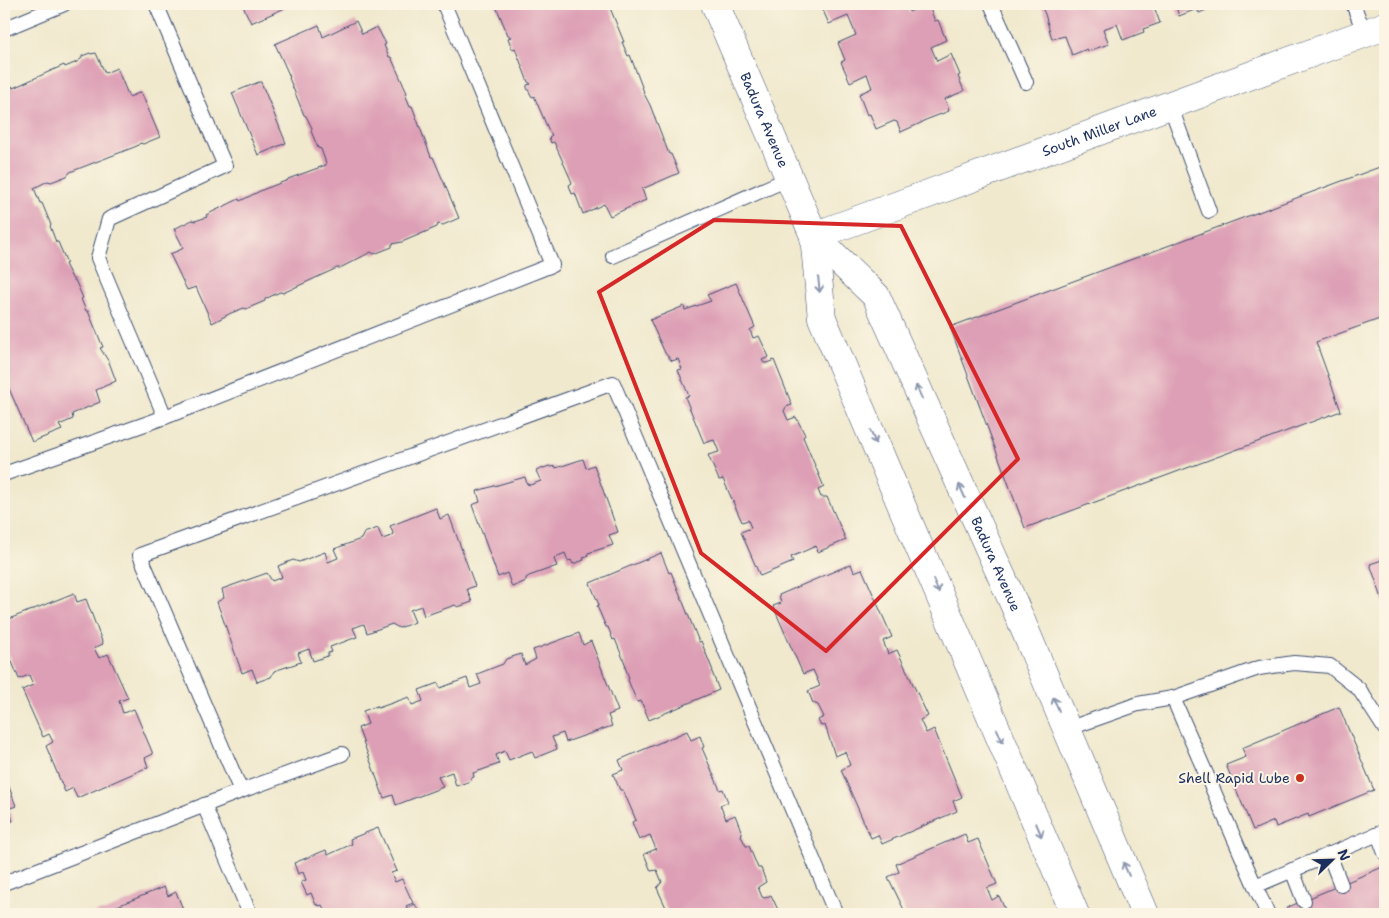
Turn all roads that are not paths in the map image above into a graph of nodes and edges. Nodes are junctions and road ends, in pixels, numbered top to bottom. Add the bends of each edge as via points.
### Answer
1 (64, 4) edge
2 (156, 4) edge
3 (444, 4) edge
4 (715, 4) edge
5 (991, 4) edge
6 (1353, 4) edge
7 (4, 29) edge
8 (1375, 30) edge
9 (1026, 82) dead end
10 (1170, 105) junction
11 (790, 178) junction
12 (1209, 211) dead end
13 (814, 236) junction
14 (613, 256) dead end
15 (165, 417) junction
16 (4, 474) edge
17 (1173, 698) junction
18 (1067, 729) junction
19 (1385, 729) edge
20 (342, 754) dead end
21 (241, 791) junction
22 (204, 805) junction
23 (1382, 832) edge
24 (1385, 853) edge
25 (1328, 854) junction
26 (1292, 870) junction
27 (4, 883) edge
28 (1341, 885) dead end
29 (1256, 886) junction
30 (1304, 901) dead end
31 (250, 914) edge
32 (836, 914) edge
33 (1075, 914) edge
34 (1145, 914) edge
35 (1268, 914) edge

1 - 7 lane
2 - 15 lane via 225,166 109,219 98,258
3 - 15 lane via 552,265
4 - 11 main road, Badura Avenue
5 - 9 lane
6 - 8 lane
8 - 10 main road, South Miller Lane
10 - 12 lane
10 - 13 main road, South Miller Lane
11 - 13 main road, Badura Avenue
11 - 14 lane
18 -> 13 main road, Badura Avenue via 876,296
13 -> 33 main road, Badura Avenue via 822,318
15 - 16 lane
17 - 18 lane via 1138,704
17 - 19 lane via 1258,668 1294,663 1330,666 1359,689
17 - 29 lane
34 -> 18 main road, Badura Avenue
20 - 21 lane
21 - 22 lane
21 - 32 lane via 140,555 612,383
22 - 27 lane
22 - 31 lane
23 - 24 lane
23 - 25 lane
25 - 26 lane
25 - 28 lane
26 - 29 lane
26 - 30 lane
29 - 35 lane

